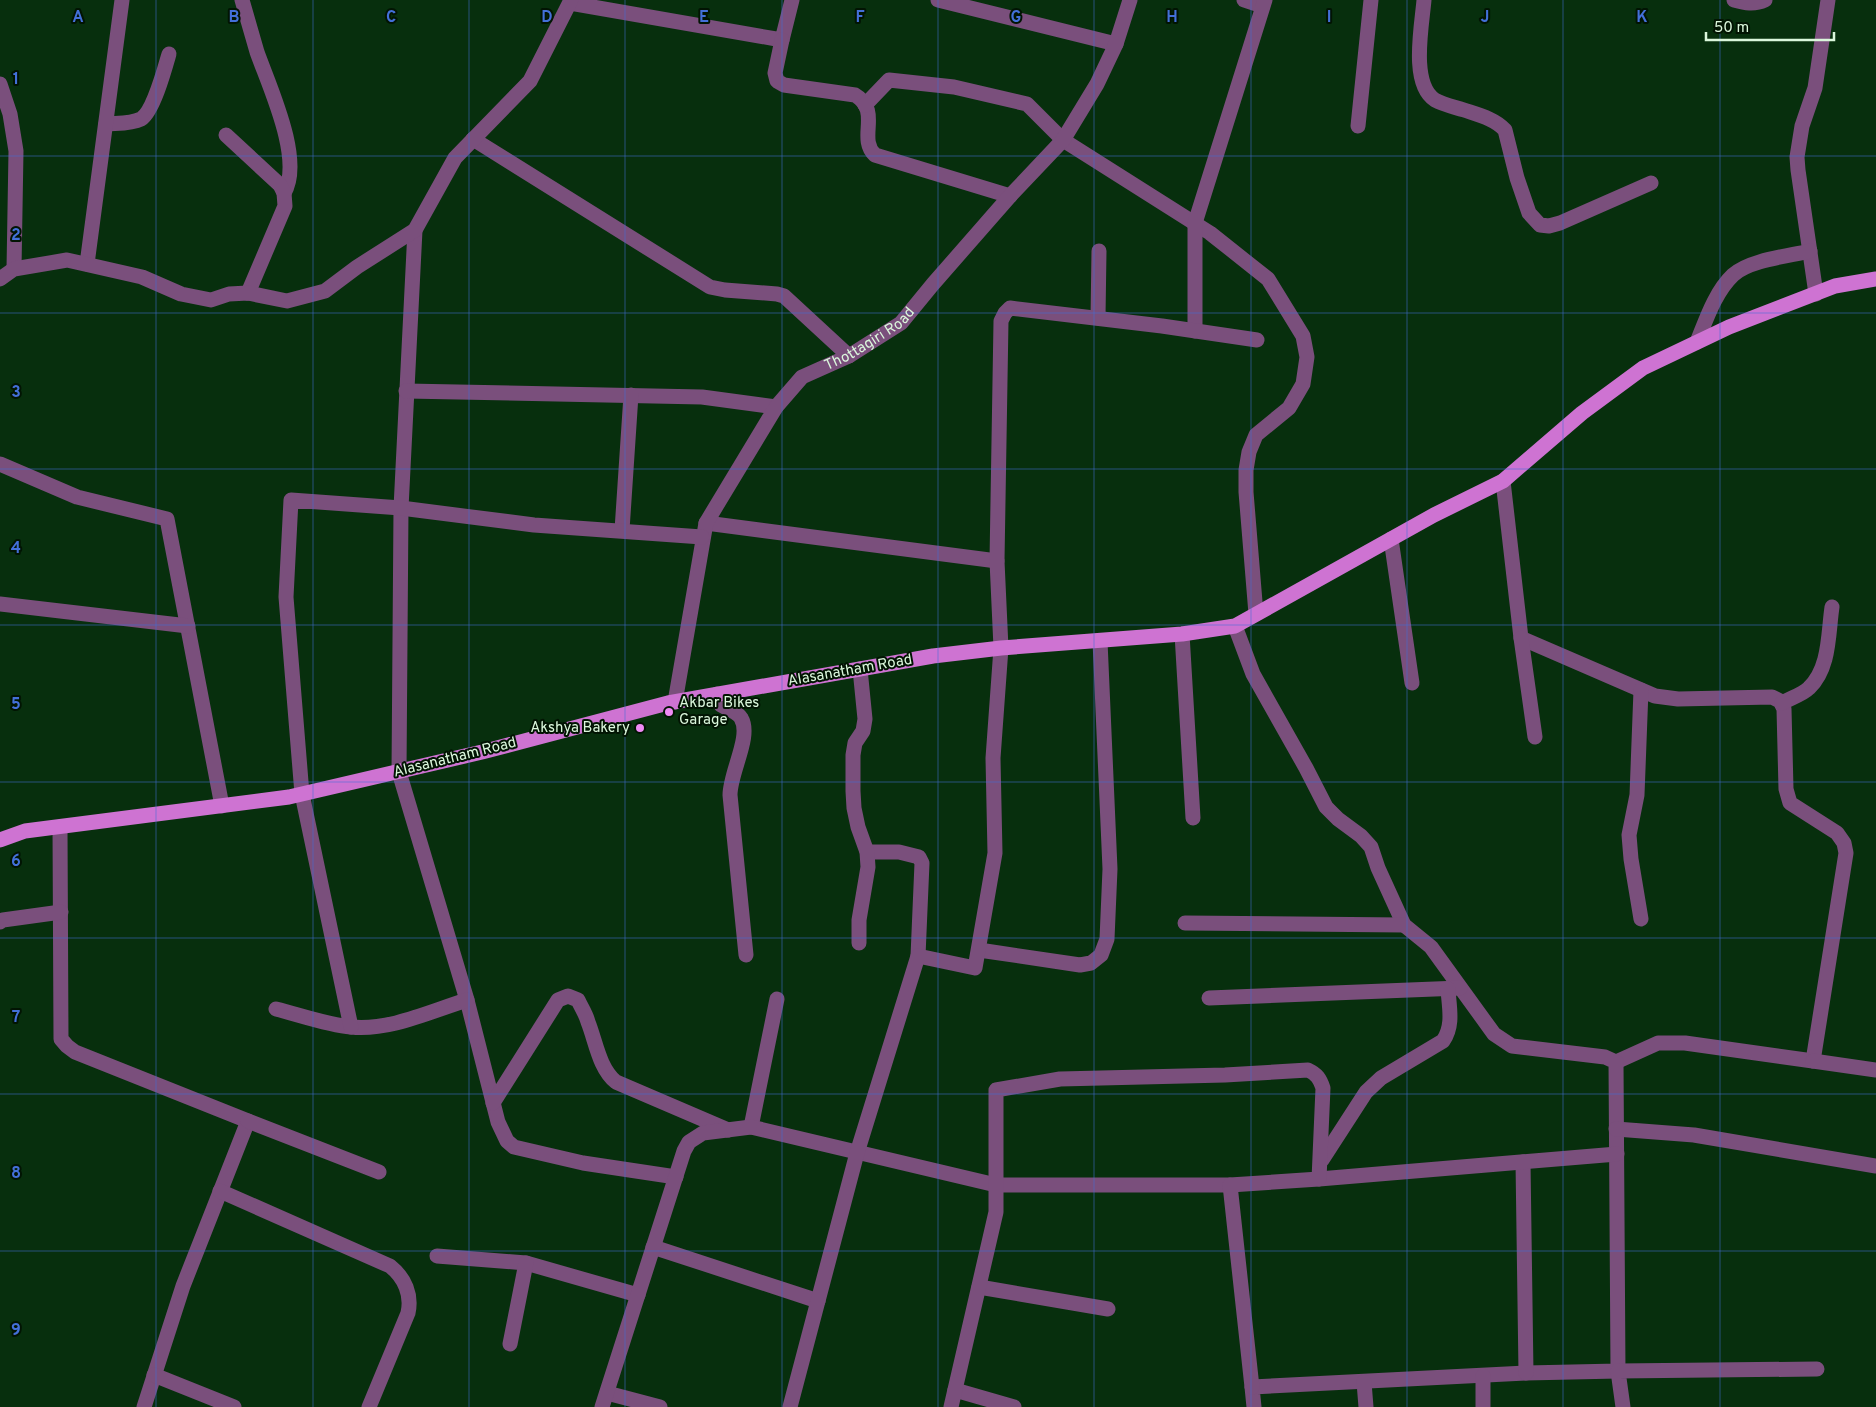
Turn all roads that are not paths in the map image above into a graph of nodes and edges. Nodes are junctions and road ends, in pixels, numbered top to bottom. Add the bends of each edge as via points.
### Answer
1 (122, 0) edge
2 (242, 0) edge
3 (792, 0) edge
4 (938, 0) edge
5 (1130, 0) edge
6 (1244, 0) edge
7 (1371, 0) edge
8 (1424, 0) edge
9 (1734, 0) edge
10 (1765, 0) edge
11 (1828, 0) edge
12 (570, 2) edge
13 (1264, 3) edge
14 (782, 40) junction
15 (1116, 44) junction
16 (169, 54) dead end
17 (0, 84) edge
18 (865, 105) junction
19 (106, 124) junction
20 (1358, 126) dead end
21 (226, 135) dead end
22 (474, 139) junction
23 (1063, 140) junction
24 (1652, 183) dead end
25 (284, 193) junction
26 (1010, 196) junction
27 (1195, 223) junction
28 (415, 230) junction
29 (1099, 251) dead end
30 (1810, 251) junction
31 (87, 264) junction
32 (14, 270) junction
33 (0, 279) edge
34 (1876, 279) edge
35 (248, 293) junction
36 (1816, 294) junction
37 (1098, 318) junction
38 (1195, 331) junction
39 (1257, 340) dead end
40 (1697, 342) junction
41 (849, 356) junction
42 (406, 391) junction
43 (631, 395) junction
44 (776, 407) junction
45 (0, 464) edge
46 (1503, 481) junction
47 (401, 508) junction
48 (622, 530) junction
49 (704, 530) junction
50 (1391, 539) junction
51 (997, 561) junction
52 (0, 604) edge
53 (1832, 607) dead end
54 (1256, 614) junction
55 (188, 626) junction
56 (1235, 626) junction
57 (1182, 634) junction
58 (1521, 638) junction
59 (1100, 641) junction
60 (1001, 648) junction
61 (860, 669) junction
62 (1412, 683) dead end
63 (1641, 690) junction
64 (717, 694) junction
65 (675, 702) junction
66 (1782, 703) junction
67 (1535, 737) dead end
68 (399, 772) junction
69 (302, 794) junction
70 (222, 806) junction
71 (1193, 818) dead end
72 (60, 826) junction
73 (0, 840) edge
74 (867, 852) junction
75 (61, 912) junction
76 (1641, 919) dead end
77 (0, 922) edge
78 (1185, 924) dead end
79 (1404, 925) junction
80 (859, 943) dead end
81 (979, 950) junction
82 (746, 955) dead end
83 (918, 956) junction
84 (1454, 988) junction
85 (1209, 998) dead end
86 (777, 999) dead end
87 (467, 1000) junction
88 (276, 1009) dead end
89 (350, 1027) junction
90 (1813, 1061) junction
91 (1616, 1062) junction
92 (1876, 1070) edge
93 (493, 1103) junction
94 (248, 1121) junction
95 (750, 1127) junction
96 (1616, 1129) junction
97 (728, 1130) junction
98 (857, 1153) junction
99 (1616, 1154) junction
100 (1523, 1162) junction
101 (1320, 1163) junction
102 (1876, 1166) edge
103 (379, 1172) dead end
104 (676, 1176) junction
105 (1319, 1179) junction
106 (996, 1185) junction
107 (1230, 1185) junction
108 (220, 1191) junction
109 (653, 1247) junction
110 (437, 1256) dead end
111 (526, 1263) junction
112 (979, 1287) junction
113 (638, 1295) junction
114 (818, 1301) junction
115 (1108, 1309) dead end
116 (510, 1344) dead end
117 (1817, 1369) dead end
118 (1618, 1370) junction
119 (1526, 1373) junction
120 (154, 1375) junction
121 (1483, 1376) junction
122 (1364, 1382) junction
123 (1252, 1388) junction
124 (954, 1390) junction
125 (605, 1400) edge
126 (144, 1407) edge
127 (234, 1407) edge
128 (369, 1407) edge
129 (660, 1407) edge
130 (790, 1407) edge
131 (951, 1407) edge
132 (1014, 1407) edge
133 (1254, 1407) edge
134 (1366, 1407) edge
135 (1483, 1407) edge
136 (1623, 1407) edge

1 - 19 street
2 - 25 street via 285,131 290,170 289,185
3 - 14 street
4 - 15 street
5 - 15 street, Thottagiri Road
6 - 13 street
7 - 20 street
8 - 24 street via 1420,70 1426,91 1435,99 1487,117 1506,130 1529,213 1540,225 1560,223
9 - 10 street via 1759,3
11 - 30 street via 1815,88 1802,126 1798,157
12 - 14 street
12 - 22 street via 530,82
13 - 27 street
14 - 18 street via 776,73 780,84 855,95
15 - 23 street, Thottagiri Road via 1098,84
16 - 19 street via 147,114 141,119
17 - 32 street via 10,114 16,151
18 - 23 street via 889,80 954,87 1027,104
18 - 26 street via 869,114 868,145 875,155
19 - 31 street
21 - 25 street via 280,185
22 - 28 street via 456,158
22 - 41 street via 710,287 784,296
23 - 26 street, Thottagiri Road
23 - 27 street
25 - 35 street via 285,206
26 - 41 street, Thottagiri Road via 901,323
27 - 38 street
27 - 54 street via 1268,279 1303,336 1307,357 1303,384 1289,408 1256,436 1249,452 1246,492
28 - 35 street via 325,291 287,301
28 - 42 street
29 - 37 street
30 - 36 street
30 - 40 street via 1750,265 1733,274 1713,304
31 - 32 street via 67,260
31 - 35 street via 142,277 181,294 212,300 229,294
32 - 33 street
34 - 36 main road via 1835,286
36 - 40 main road
37 - 38 street
37 - 51 street via 1010,308 1001,321
38 - 39 street
40 - 46 main road via 1643,368 1582,413
41 - 44 street, Thottagiri Road via 802,377
42 - 43 street
42 - 47 street
43 - 44 street via 702,397
43 - 48 street
44 - 49 street, Thottagiri Road
45 - 55 street via 77,497 167,519
46 - 50 main road
46 - 58 street
47 - 48 street via 534,525
47 - 68 street
47 - 69 street via 291,500 286,597
48 - 49 street
49 - 51 street
49 - 65 street, Thottagiri Road
50 - 54 main road
50 - 62 street
51 - 60 street
52 - 55 street
53 - 66 street via 1824,662 1818,678 1808,690
54 - 56 main road
55 - 70 street
56 - 57 main road, Alasanatham Road
56 - 79 street via 1253,674 1326,807 1371,847
57 - 59 main road, Alasanatham Road
57 - 71 street
58 - 63 street
58 - 67 street
59 - 60 main road, Alasanatham Road
59 - 81 street via 1110,869 1107,939 1100,955 1080,965
60 - 61 main road, Alasanatham Road
60 - 81 street via 993,758 995,853
61 - 64 main road, Alasanatham Road
61 - 74 street via 865,719 853,755 853,791 858,826
63 - 66 street via 1654,696 1678,699 1772,697
63 - 76 street via 1637,794 1629,835
64 - 65 main road, Alasanatham Road
64 - 82 street via 721,705 738,714 744,727 730,794
65 - 68 main road, Alasanatham Road
66 - 90 street via 1786,789 1790,803 1838,833 1846,852
68 - 69 main road, Alasanatham Road
68 - 87 street
69 - 70 main road, Alasanatham Road
69 - 89 street
70 - 72 main road, Alasanatham Road
72 - 73 main road, Alasanatham Road via 25,831
72 - 75 street
74 - 80 street
74 - 83 street via 899,852 919,857 922,863
75 - 77 street
75 - 94 street via 61,1039 67,1046
78 - 79 street
79 - 84 street via 1431,947
81 - 83 street via 975,968
83 - 98 street
84 - 85 street
84 - 91 street via 1494,1034 1512,1046 1605,1057
84 - 101 street via 1451,1023 1443,1040 1381,1078 1366,1092
86 - 95 street
87 - 89 street via 391,1024
87 - 93 street
88 - 89 street
90 - 91 street via 1685,1043 1658,1043
90 - 92 street
91 - 96 street
93 - 97 street via 558,1000 568,996 578,1000 611,1078
93 - 104 street via 507,1141 514,1147 583,1163
94 - 103 street
94 - 108 street
95 - 97 street
95 - 98 street
96 - 99 street
96 - 102 street via 1694,1135
97 - 104 street via 703,1133 689,1142
98 - 106 street
98 - 114 street
99 - 100 street
99 - 118 street
100 - 105 street
100 - 119 street
101 - 105 street
101 - 106 street via 1323,1088 1314,1072 1308,1070 1060,1079 996,1090
104 - 109 street
105 - 107 street
106 - 107 street
106 - 112 street via 996,1212
107 - 123 street
108 - 120 street via 183,1286
108 - 128 street via 390,1266 399,1273 409,1296 408,1313
109 - 113 street
109 - 114 street
110 - 111 street
111 - 113 street
111 - 116 street
112 - 115 street
112 - 124 street
113 - 125 street
114 - 130 street
117 - 118 street
118 - 119 street
118 - 136 street
119 - 121 street
120 - 126 street
120 - 127 street
121 - 122 street
121 - 135 street
122 - 123 street
122 - 134 street
123 - 133 street
124 - 131 street
124 - 132 street
125 - 129 street

